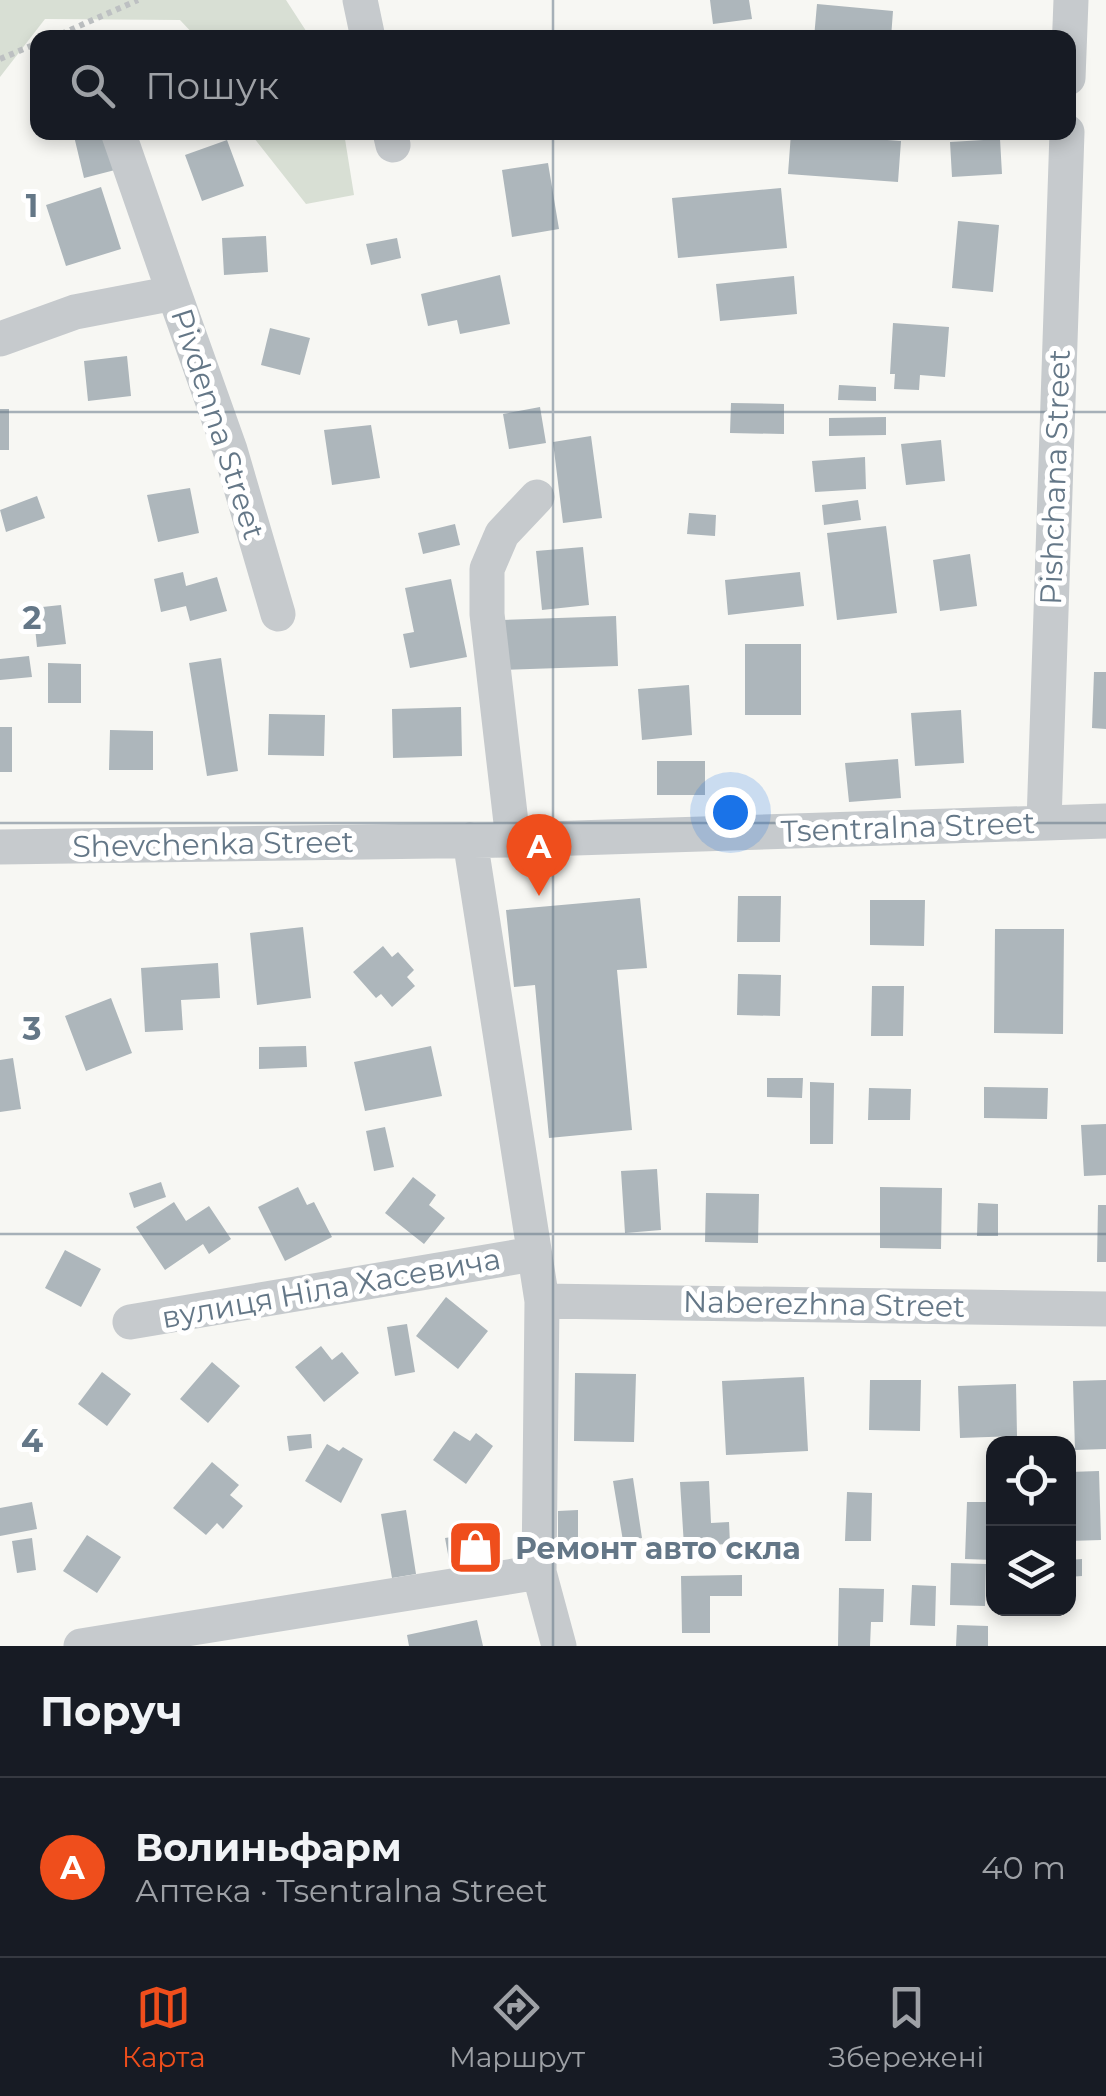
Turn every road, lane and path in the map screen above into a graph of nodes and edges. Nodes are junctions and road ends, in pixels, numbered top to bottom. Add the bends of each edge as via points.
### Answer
1 (138, 0) edge
2 (360, 0) edge
3 (1071, 0) edge
4 (70, 30) edge
5 (366, 30) edge
6 (1070, 30) edge
7 (30, 46) edge
8 (0, 58) edge
9 (121, 140) edge
10 (1067, 140) edge
11 (174, 293) junction
12 (0, 339) edge
13 (537, 497) dead end
14 (278, 614) dead end
15 (1106, 820) edge
16 (1044, 822) junction
17 (470, 840) junction
18 (513, 840) junction
19 (0, 847) edge
20 (534, 1254) junction
21 (542, 1301) junction
22 (1106, 1309) edge
23 (130, 1322) dead end
24 (539, 1572) junction
25 (232, 1633) edge
26 (81, 1646) edge
27 (559, 1646) edge

1 - 4 path
2 - 5 street
3 - 6 street
7 - 8 path
9 - 11 street
10 - 16 street, Pishchana Street
11 - 12 street, Pivdenna Street via 75,312
11 - 14 street, Pivdenna Street
13 - 18 street via 502,534 488,569 487,614
15 - 16 street, Tsentralna Street
16 - 18 street, Tsentralna Street
17 - 18 street, Tsentralna Street
17 - 19 street, Shevchenka Street
17 - 20 street
20 - 21 street
20 - 23 street, вулиця Ніла Хасевича
21 - 22 street, Naberezhna Street
21 - 24 street
24 - 25 street
24 - 27 street
25 - 26 street

